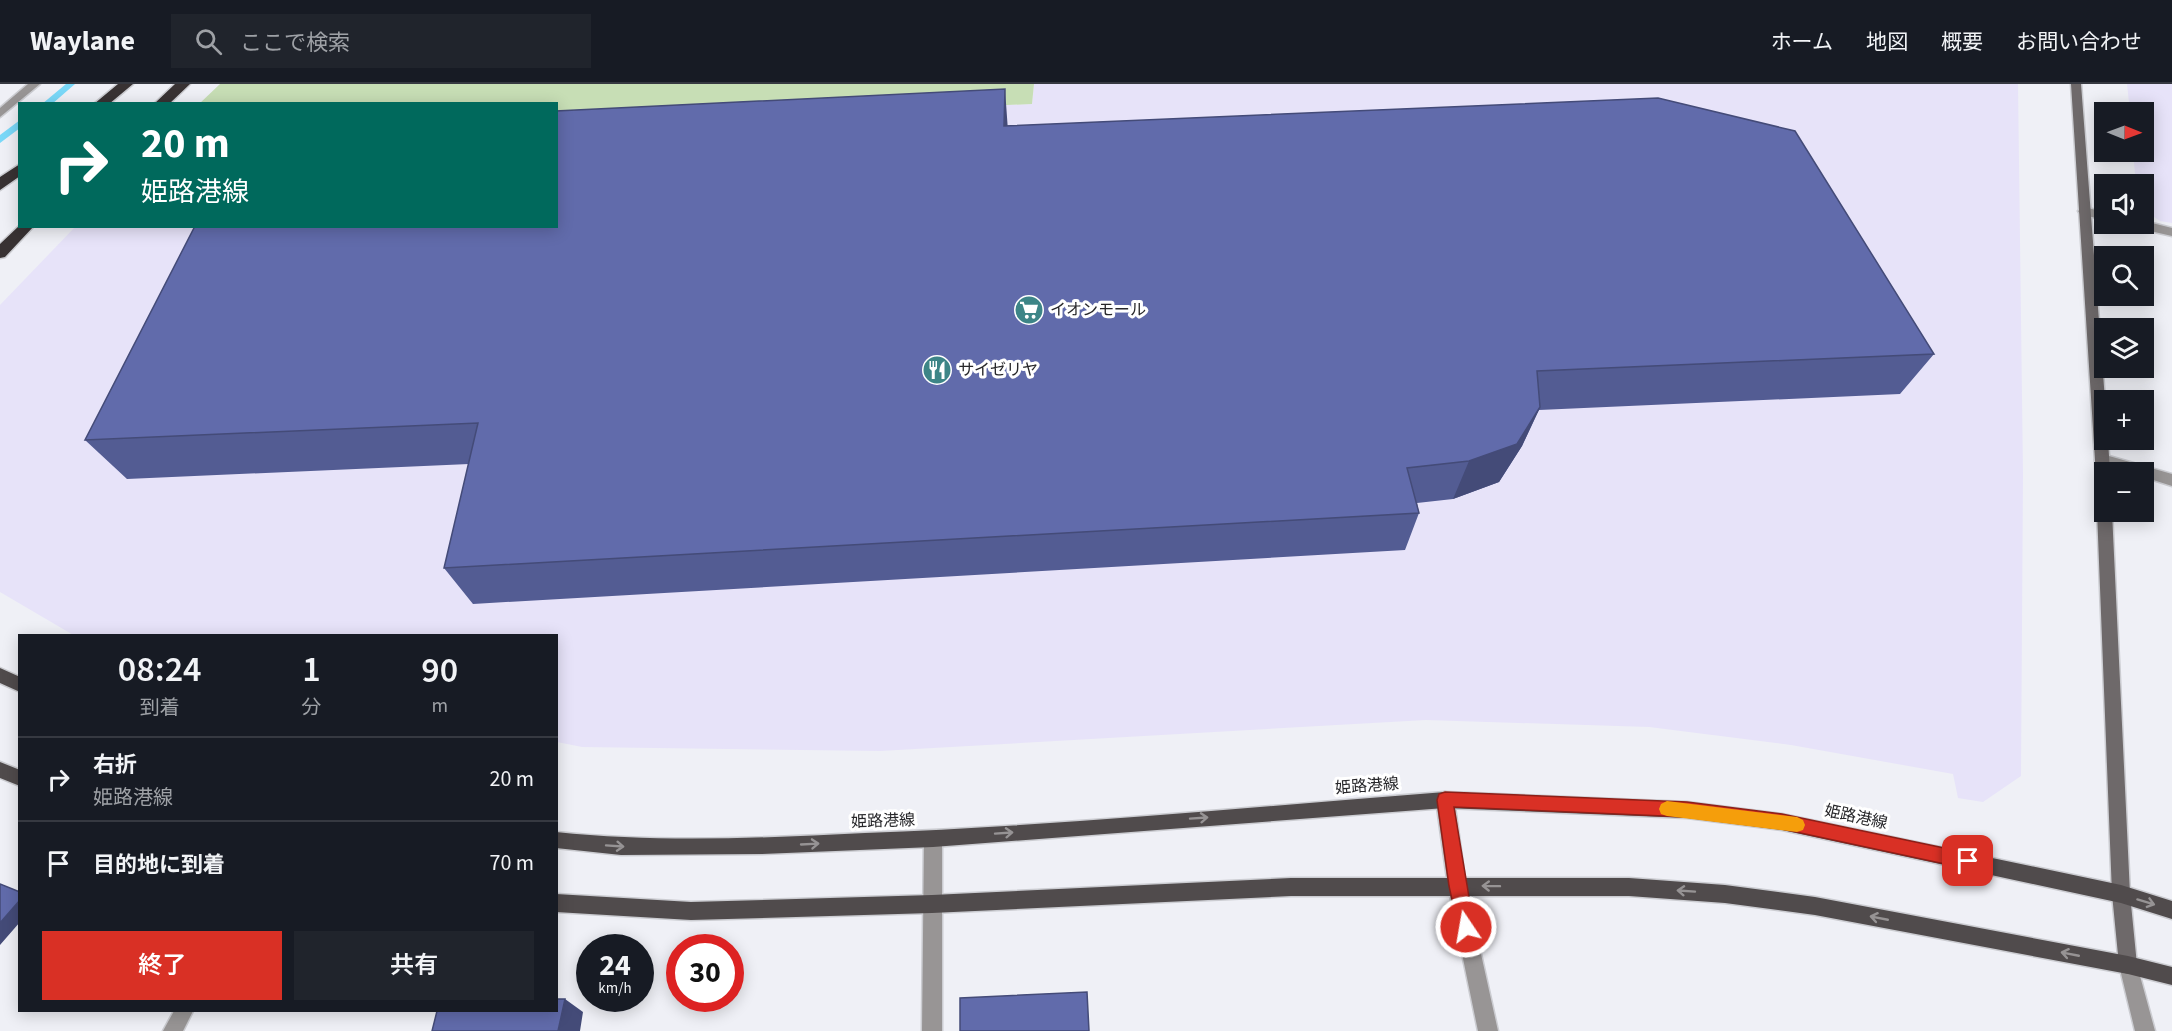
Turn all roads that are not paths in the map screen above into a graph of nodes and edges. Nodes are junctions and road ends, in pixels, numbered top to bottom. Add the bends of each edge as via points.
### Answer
1 (35, 84) edge
2 (126, 84) edge
3 (183, 84) edge
4 (2076, 84) edge
5 (103, 102) edge
6 (162, 102) edge
7 (0, 114) edge
8 (18, 170) edge
9 (0, 185) edge
10 (2084, 211) junction
11 (2094, 214) edge
12 (25, 228) edge
13 (2154, 228) edge
14 (2172, 232) edge
15 (0, 253) edge
16 (2102, 460) junction
17 (2172, 480) edge
18 (0, 675) edge
19 (18, 684) edge
20 (0, 770) edge
21 (18, 777) edge
22 (1445, 800) junction
23 (933, 839) junction
24 (558, 840) edge
25 (1457, 886) junction
26 (2121, 894) junction
27 (558, 903) edge
28 (932, 904) junction
29 (2172, 910) edge
30 (2128, 964) junction
31 (2172, 976) edge
32 (183, 1012) edge
33 (173, 1031) edge
34 (932, 1031) edge
35 (1488, 1031) edge
36 (2145, 1031) edge

1 - 7 street
2 - 5 highway
3 - 6 highway
4 - 10 street
8 - 9 highway
10 - 11 street
10 - 16 street
12 - 15 highway
13 - 14 street
16 - 17 street
16 - 26 street
18 - 19 main road
20 - 21 main road
23 -> 22 main road, 姫路港線
22 - 25 street
22 - 26 main road, 姫路港線 via 1687,810 1782,822
24 -> 23 main road, 姫路港線 via 621,847
23 - 28 street
25 - 28 main road via 1172,891
30 -> 25 main road via 1815,906 1725,894 1629,887
25 - 35 street
26 -> 29 main road, 姫路港線
26 - 30 street
27 - 28 main road via 691,911
28 - 34 street
30 - 31 main road
30 - 36 street
32 - 33 street

